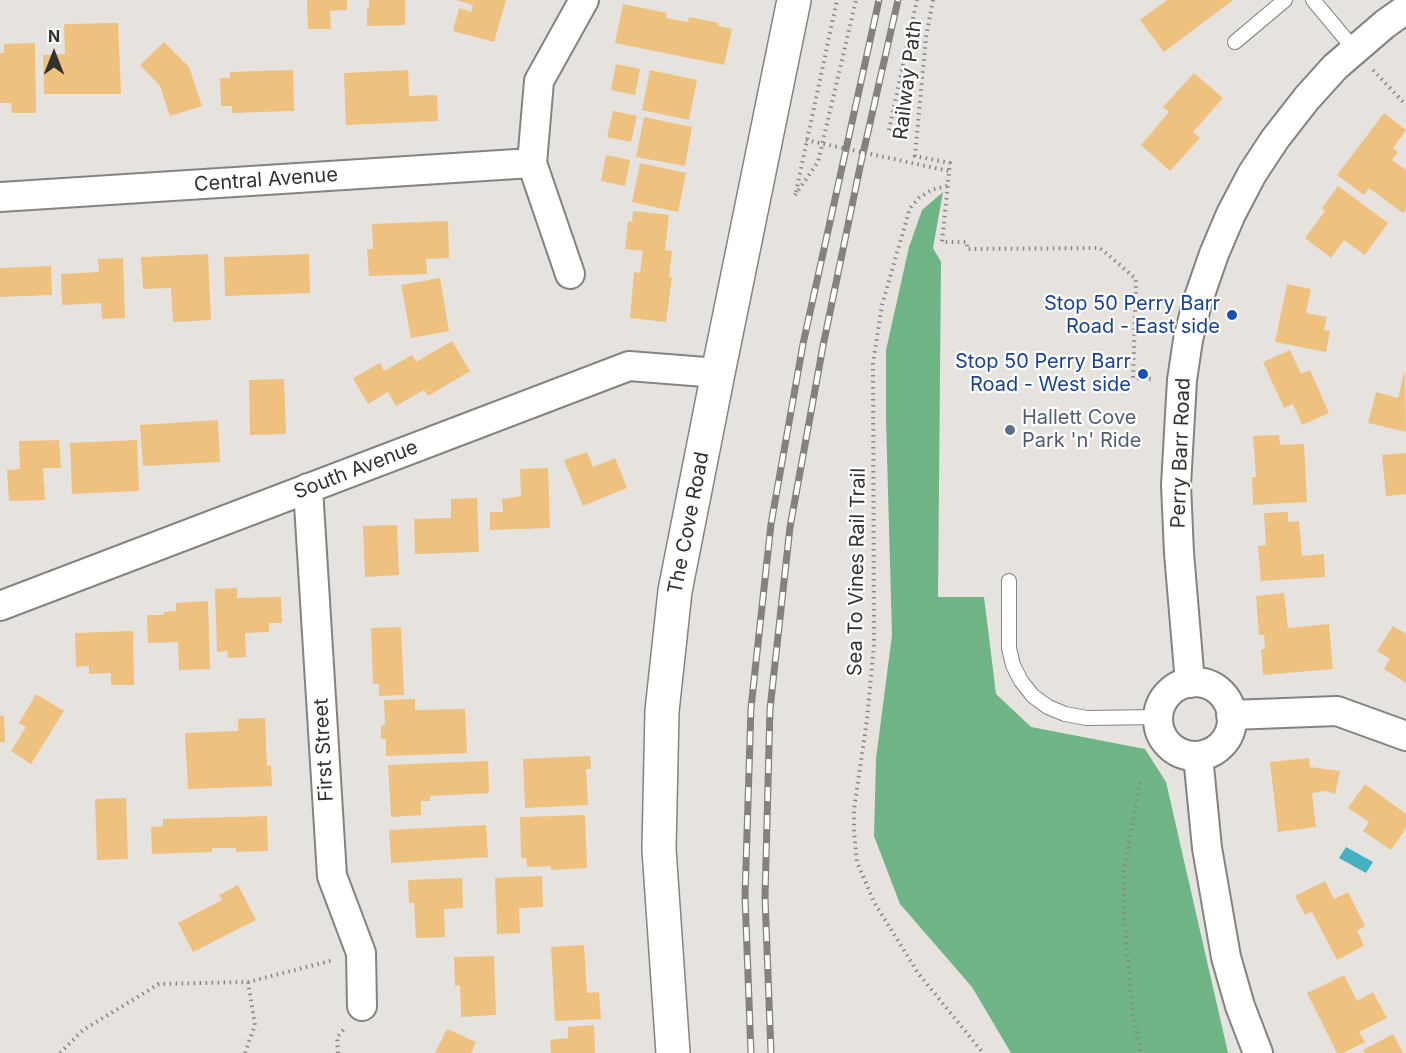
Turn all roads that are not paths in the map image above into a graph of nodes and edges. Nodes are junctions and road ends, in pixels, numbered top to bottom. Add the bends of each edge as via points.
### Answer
1 (584, 0) edge
2 (795, 0) edge
3 (1285, 0) edge
4 (1313, 0) edge
5 (1406, 9) edge
6 (1235, 42) dead end
7 (1354, 49) junction
8 (532, 163) junction
9 (0, 198) edge
10 (570, 274) dead end
11 (717, 373) junction
12 (308, 489) junction
13 (1009, 581) dead end
14 (0, 606) edge
15 (1190, 683) junction
16 (1232, 715) junction
17 (1158, 717) junction
18 (1406, 736) edge
19 (1198, 756) junction
20 (362, 1006) dead end
21 (673, 1053) edge
22 (1258, 1053) edge

1 - 8 street via 539,81
2 - 11 street, The Cove Road
3 - 6 lane
4 - 7 lane
5 - 7 street, Perry Barr Road
7 - 15 street, Perry Barr Road via 1307,98 1252,174 1214,254 1197,303 1182,380 1176,485
8 - 9 street, Central Avenue
8 - 10 street
11 - 12 street, South Avenue via 629,366
11 - 21 street, The Cove Road via 675,591 662,711 659,849
12 - 14 street, South Avenue
12 - 20 street, First Street via 332,876 360,953
13 - 17 lane via 1009,648 1021,681 1033,696 1057,711 1087,718
15 - 16 street via 1213,687 1222,694
15 - 17 street via 1172,690
16 - 18 street via 1337,711
16 - 19 street via 1227,738 1219,747
17 - 19 street via 1162,737 1169,746 1177,752
19 - 22 street via 1207,848 1226,957

